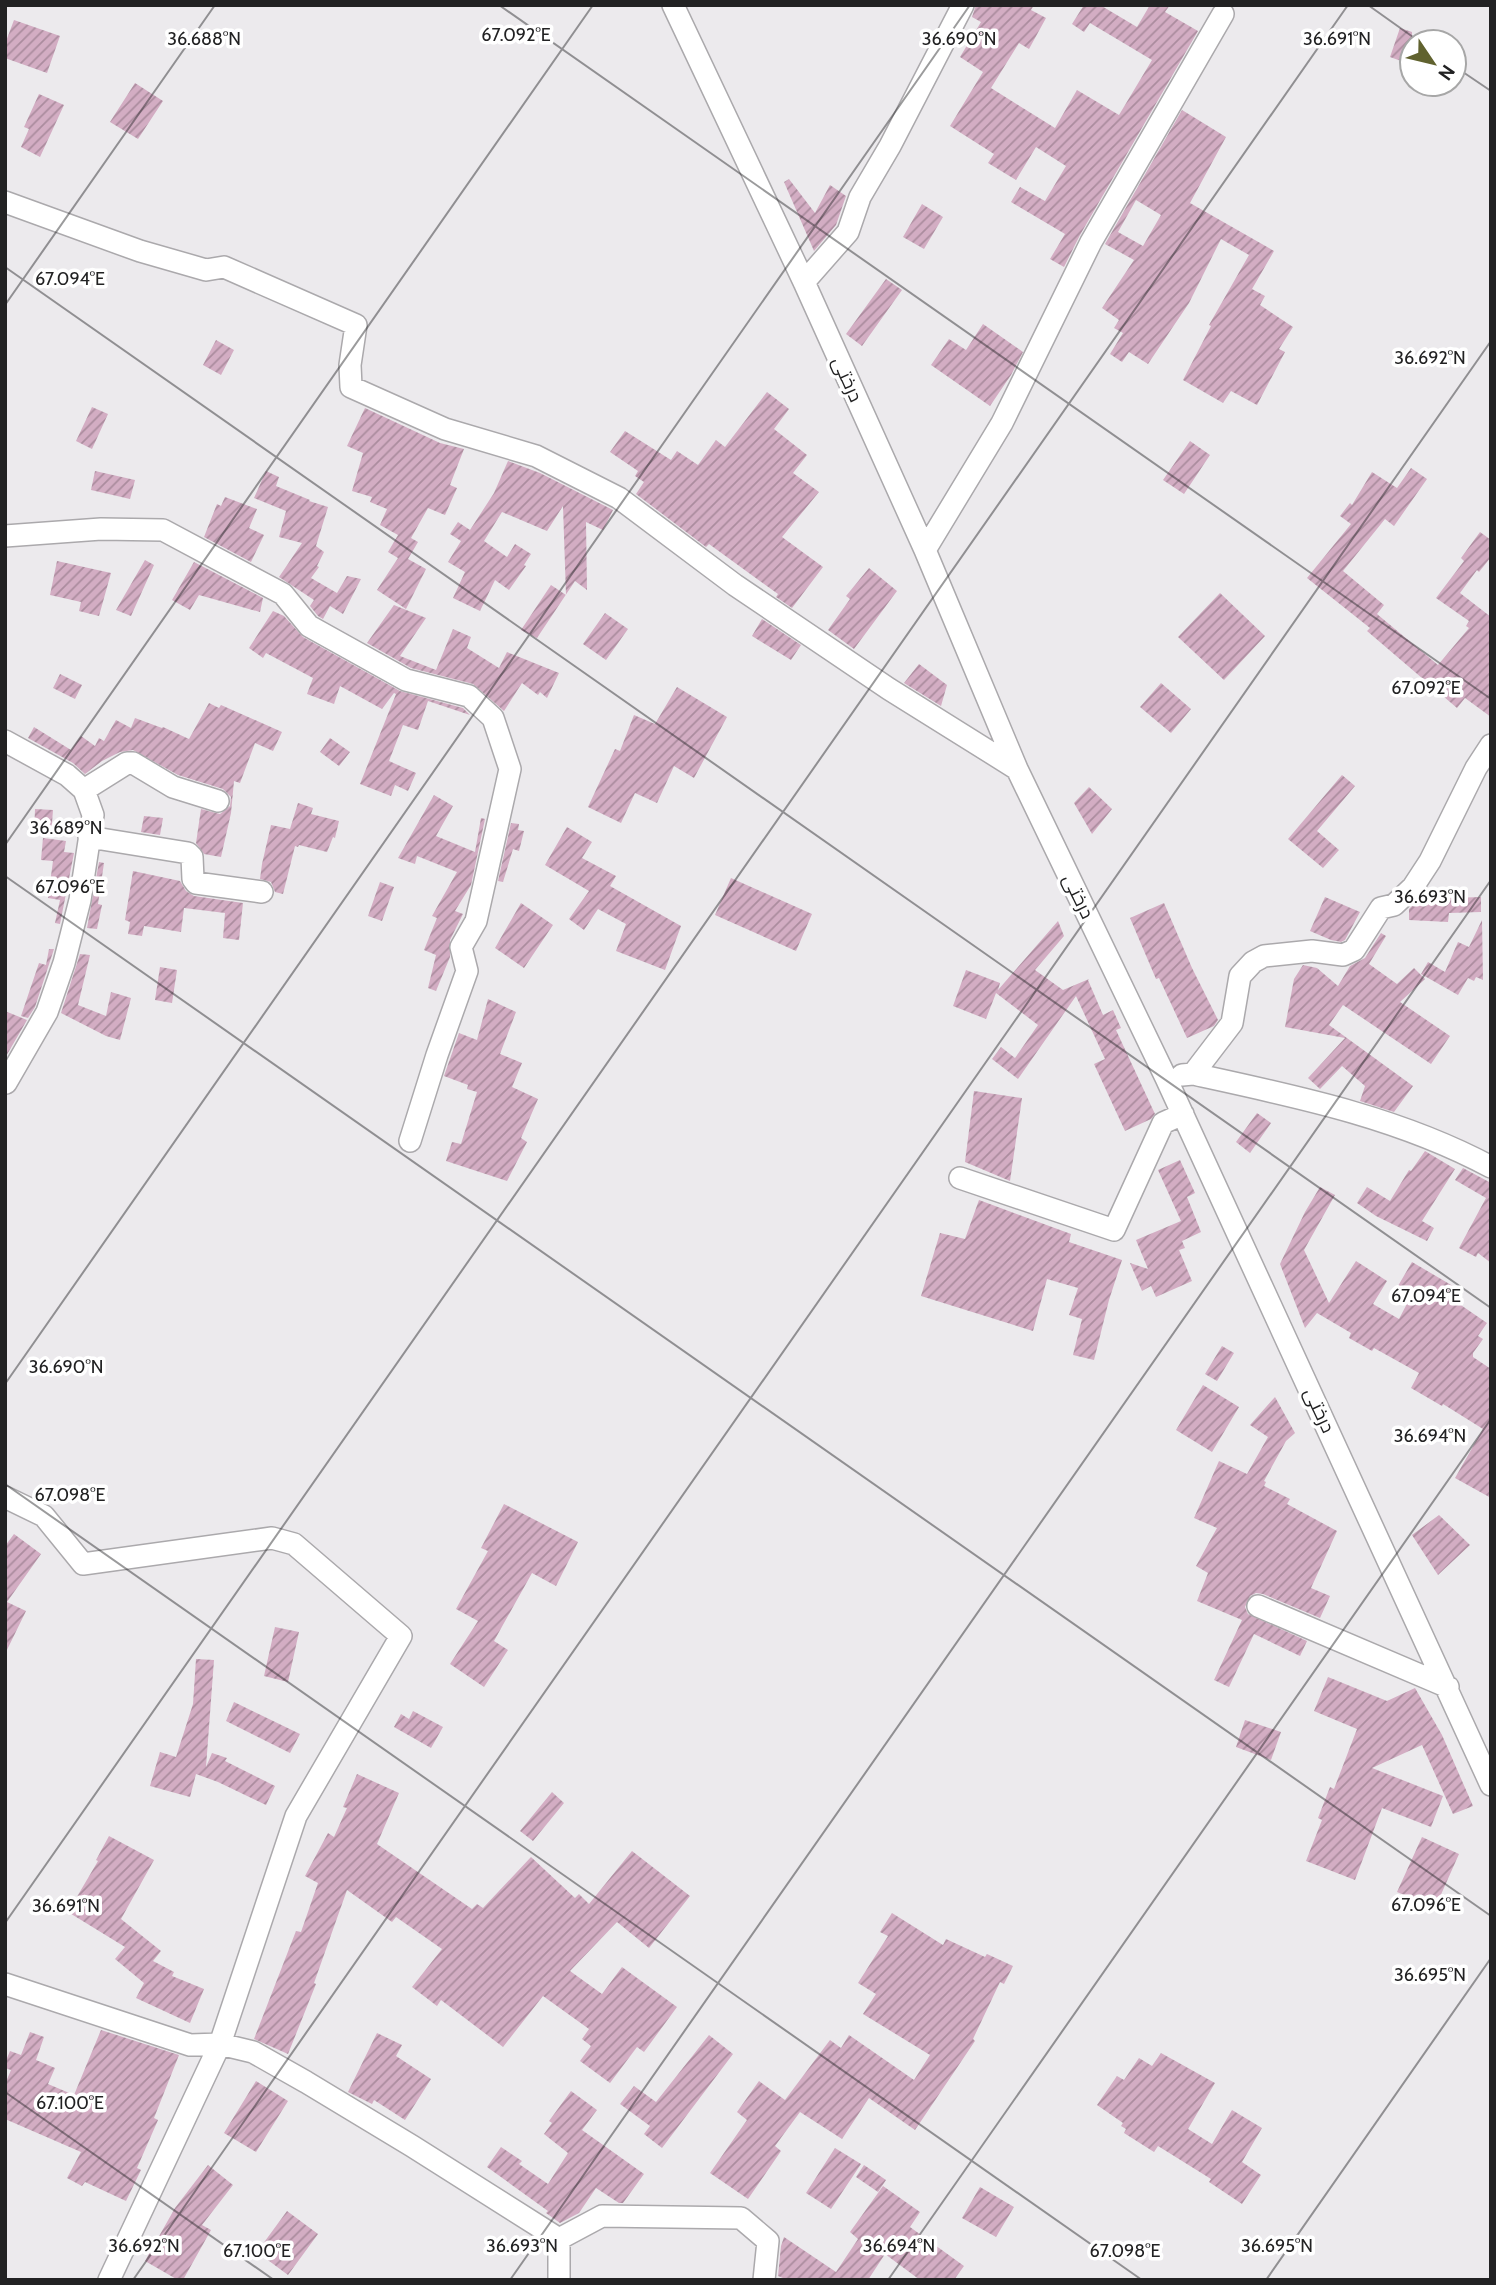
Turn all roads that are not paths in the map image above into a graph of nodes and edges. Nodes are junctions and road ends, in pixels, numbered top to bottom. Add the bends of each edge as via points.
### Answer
1 (673, 5) edge
2 (963, 5) edge
3 (1223, 14) dead end
4 (5, 202) edge
5 (804, 282) junction
6 (5, 536) edge
7 (925, 550) junction
8 (5, 741) edge
9 (1491, 746) edge
10 (1017, 768) junction
11 (84, 790) junction
12 (218, 801) dead end
13 (89, 836) junction
14 (262, 892) dead end
15 (1193, 1074) junction
16 (1166, 1078) junction
17 (6, 1083) edge
18 (1183, 1114) junction
19 (410, 1141) dead end
20 (1491, 1167) edge
21 (960, 1178) dead end
22 (5, 1497) edge
23 (1258, 1606) dead end
24 (1448, 1687) junction
25 (1491, 1785) edge
26 (5, 1984) edge
27 (220, 2044) junction
28 (559, 2239) junction
29 (109, 2280) edge
30 (559, 2280) edge
31 (764, 2280) edge

1 - 5 street, درختی
2 - 5 street via 860,197 848,232
3 - 7 street via 1091,242 1002,423
4 - 10 street via 206,271 224,267 356,325 351,387 444,429 536,456 619,498 746,592
5 - 7 street, درختی
6 - 19 street via 163,530 283,594 309,626 406,680 469,696 493,718 510,769 476,921 461,947 467,971
7 - 10 street, درختی
8 - 11 street via 67,775
9 - 15 street via 1430,861 1404,898 1381,908 1354,950 1343,955 1312,951 1264,956 1253,962 1240,976 1232,1023
10 - 16 street, درختی
11 - 12 street via 132,763 173,787
11 - 13 street via 93,815
13 - 14 street via 188,853 196,883
13 - 17 street via 80,900 64,963 47,1012
15 - 16 street
15 - 20 street via 1326,1103
16 - 18 street, درختی
18 - 21 street via 1163,1123 1114,1230
18 - 24 street, درختی
22 - 27 street via 44,1516 83,1564 272,1538 294,1544 401,1636 296,1816
23 - 24 street
24 - 25 street, درختی
26 - 27 street via 190,2045
27 - 28 street via 253,2052 306,2082
27 - 29 street
28 - 30 street
28 - 31 street via 602,2217 741,2218 768,2241

